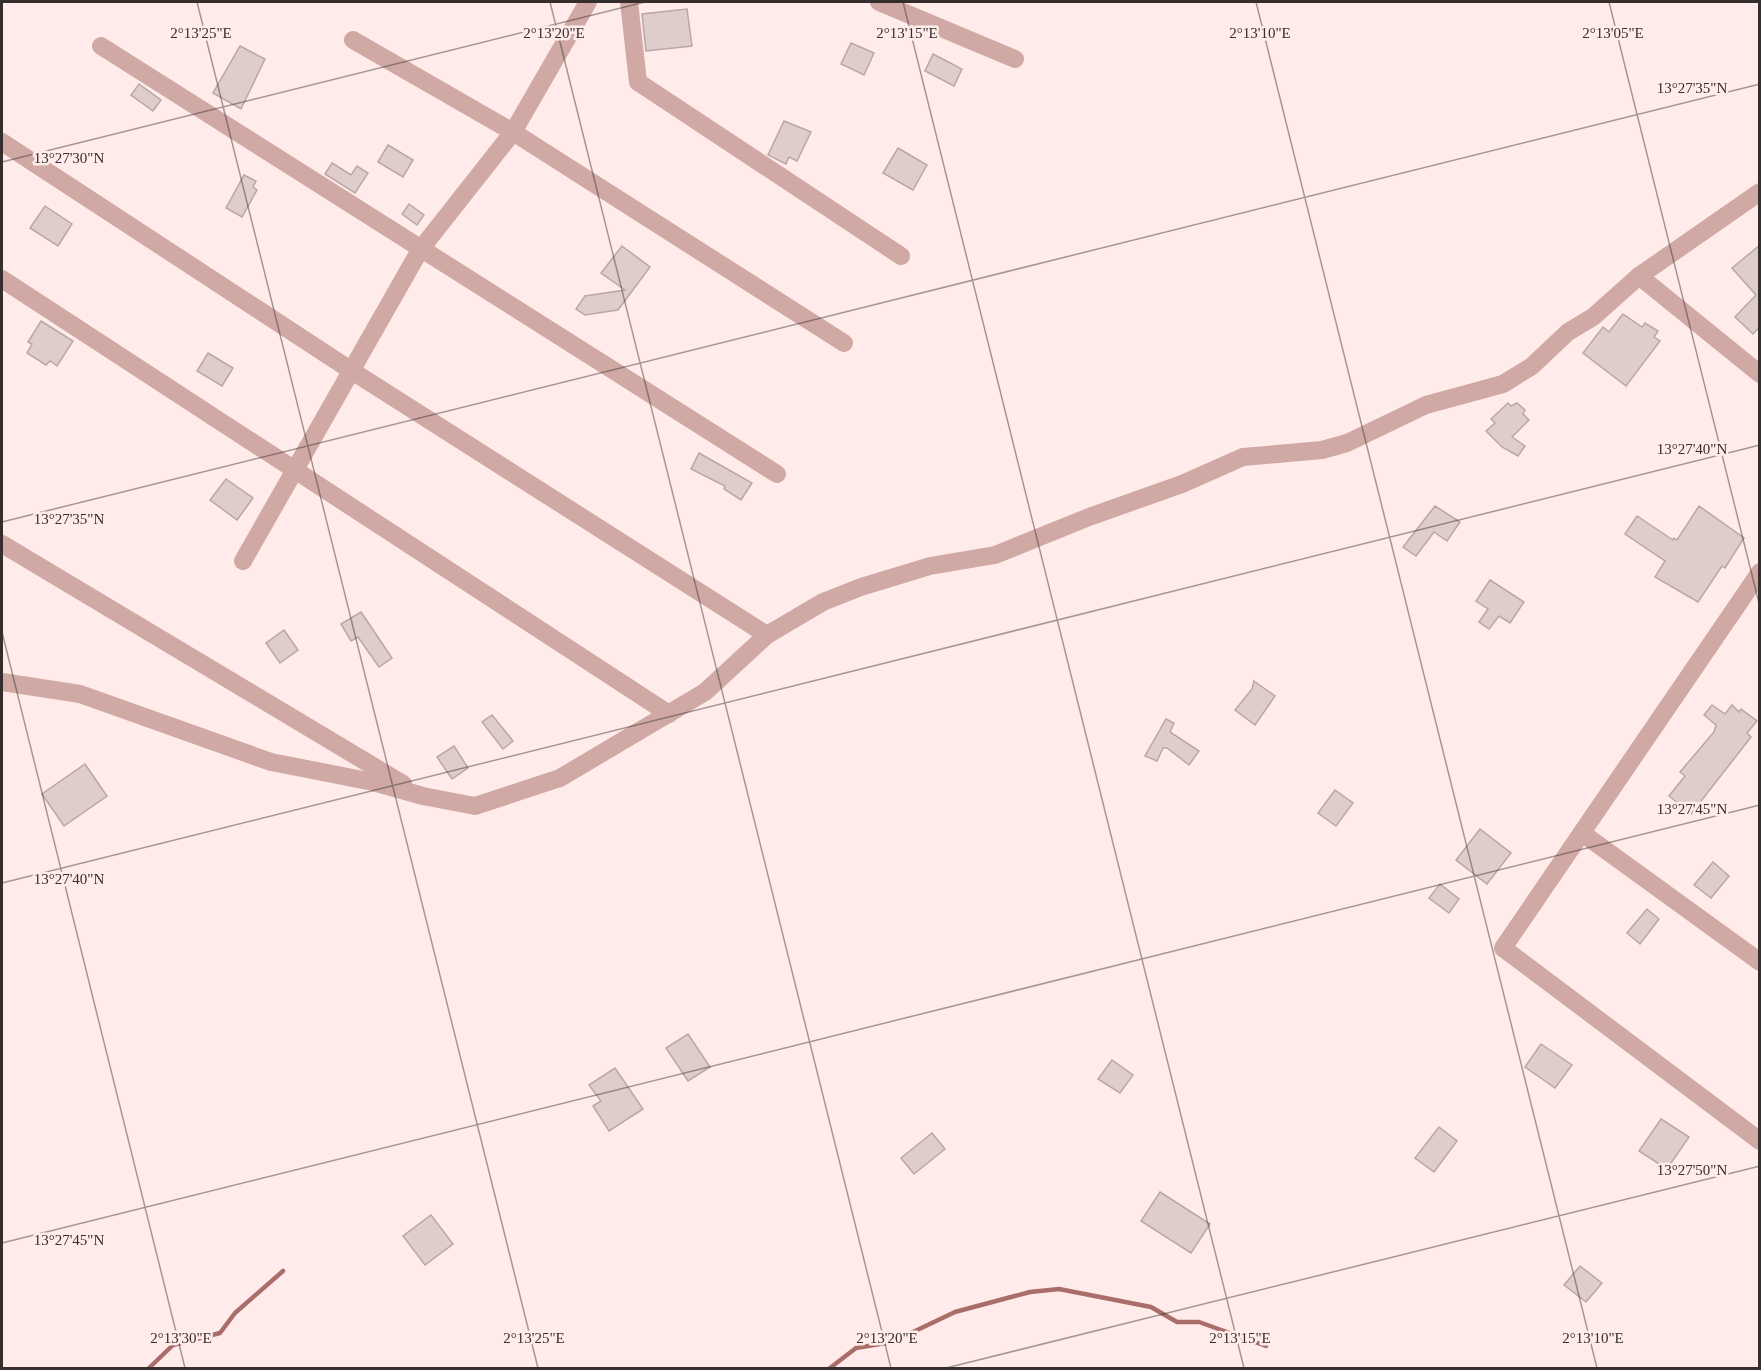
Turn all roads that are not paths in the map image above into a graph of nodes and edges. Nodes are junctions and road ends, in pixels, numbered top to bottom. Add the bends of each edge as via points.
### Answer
1 (588, 2) edge
2 (629, 2) edge
3 (879, 2) edge
4 (906, 9) edge
5 (353, 40) dead end
6 (101, 46) dead end
7 (1015, 59) dead end
8 (513, 132) junction
9 (2, 142) edge
10 (1760, 192) edge
11 (420, 250) junction
12 (901, 256) dead end
13 (1639, 276) junction
14 (2, 279) edge
15 (844, 342) dead end
16 (352, 370) junction
17 (1760, 374) edge
18 (295, 470) junction
19 (777, 474) dead end
20 (2, 544) edge
21 (243, 561) dead end
22 (1759, 575) edge
23 (767, 635) junction
24 (2, 682) edge
25 (669, 714) junction
26 (423, 796) junction
27 (1582, 833) junction
28 (1760, 962) edge
29 (1760, 1141) edge

1 - 8 street
2 - 12 street via 638,82
3 - 4 street
4 - 7 street
5 - 8 street
6 - 11 street
8 - 11 street
8 - 15 street
9 - 16 street
10 - 13 street
11 - 16 street
11 - 19 street
13 - 17 street
13 - 23 street via 1532,366 1503,384 1426,405 1347,443 1322,450 1243,457 995,555 930,566 861,587 823,602
14 - 18 street
16 - 18 street
16 - 23 street
18 - 21 street
18 - 25 street
20 - 26 street
22 - 27 street
23 - 25 street via 705,692
24 - 26 street via 80,694 271,762
25 - 26 street via 560,778 475,806
27 - 28 street
27 - 29 street via 1503,948

